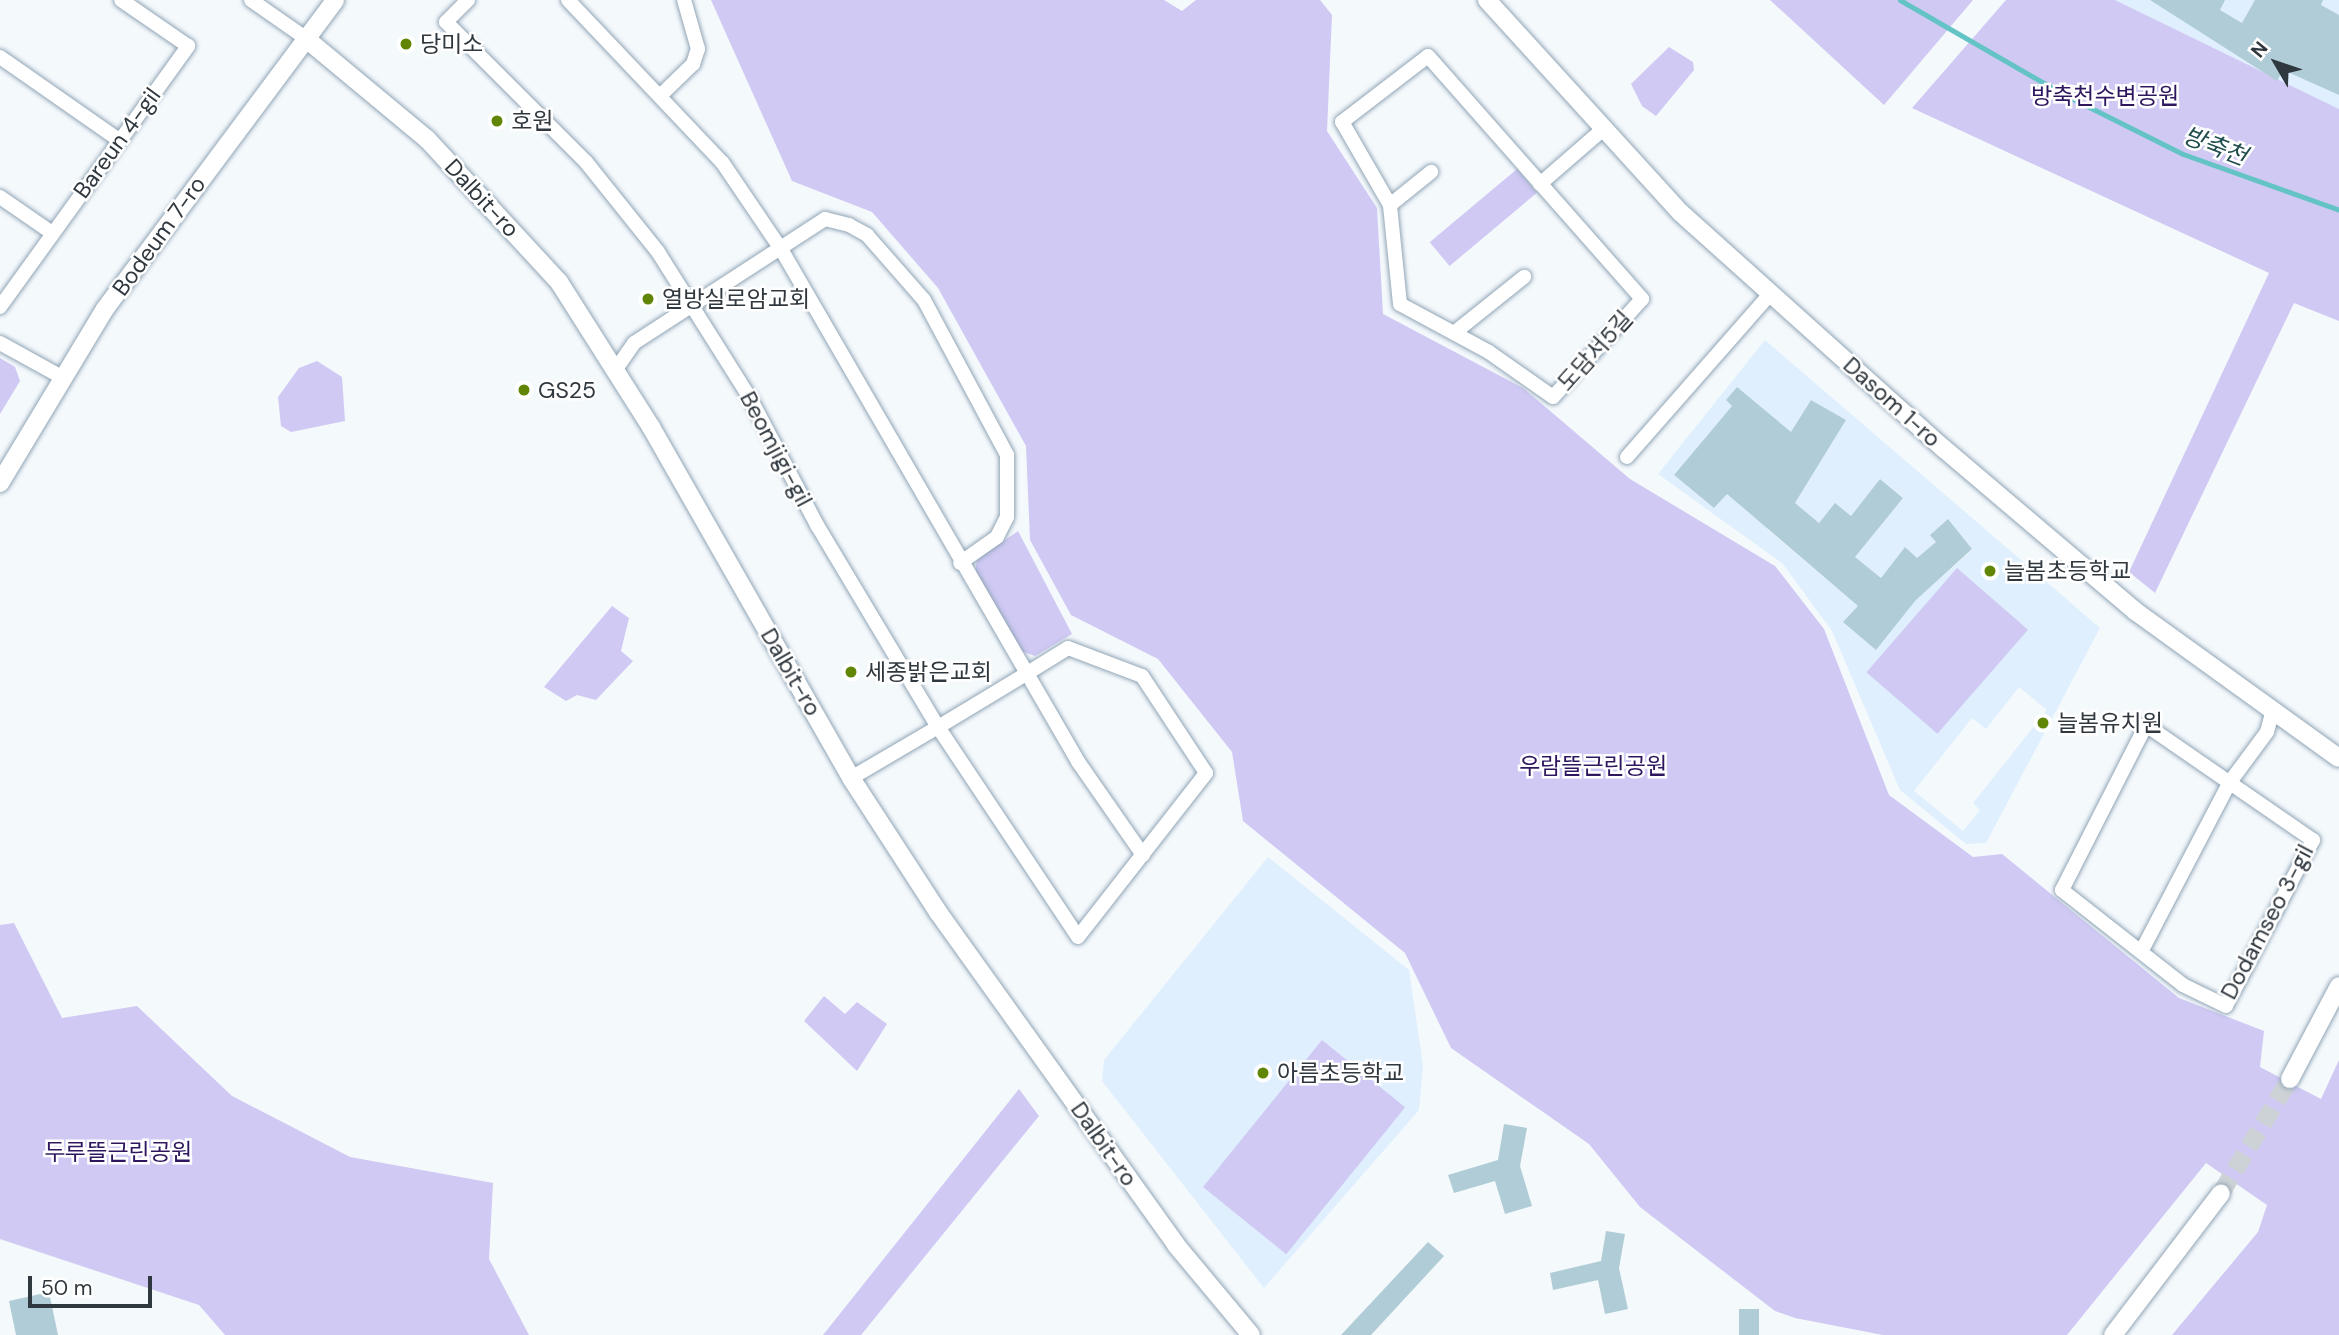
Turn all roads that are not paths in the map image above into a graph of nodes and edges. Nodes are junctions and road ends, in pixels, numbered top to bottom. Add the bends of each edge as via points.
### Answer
1 (121, 0) edge
2 (251, 0) edge
3 (335, 0) edge
4 (468, 0) edge
5 (568, 0) edge
6 (684, 0) edge
7 (1493, 2) edge
8 (304, 37) junction
9 (0, 57) edge
10 (663, 93) junction
11 (1601, 131) junction
12 (119, 140) junction
13 (1432, 172) dead end
14 (1540, 184) junction
15 (0, 197) edge
16 (1391, 205) junction
17 (52, 233) junction
18 (781, 249) junction
19 (1524, 276) dead end
20 (1771, 293) junction
21 (694, 304) junction
22 (0, 307) edge
23 (1454, 332) junction
24 (0, 343) edge
25 (615, 369) junction
26 (60, 376) junction
27 (1627, 457) dead end
28 (0, 483) edge
29 (960, 563) junction
30 (1026, 674) junction
31 (2273, 709) junction
32 (937, 727) junction
33 (2339, 758) edge
34 (852, 778) junction
35 (2230, 782) junction
36 (1143, 855) junction
37 (2141, 952) junction
38 (2339, 986) edge
39 (2290, 1079) tunnel mouth
40 (2221, 1193) tunnel mouth
41 (1251, 1335) edge
42 (2113, 1335) edge

1 - 12 street, Bareun 4-gil via 188,46
2 - 8 street
3 - 8 street, Bodeum 7-ro
4 - 21 street, Beomjigi-gil via 446,22 586,162
5 - 10 street
6 - 10 street via 698,49 693,64
7 - 11 street, Dasom 1-ro
8 - 25 street, Dalbit-ro via 427,139 506,222 559,282
8 - 26 street, Bodeum 7-ro
9 - 12 street
10 - 18 street via 722,162
11 - 14 street
11 - 20 street, Dasom 1-ro
12 - 17 street, Bareun 4-gil
13 - 16 street
14 - 16 street, 도담서5길 via 1427,56 1342,122
14 - 23 street, 도담서5길 via 1642,299 1553,397
15 - 17 street
16 - 23 street, 도담서5길 via 1400,304
17 - 22 street, Bareun 4-gil
18 - 21 street
18 - 29 street
18 - 29 street via 825,219 867,235 923,300 951,347 1007,455 1007,517 997,537
19 - 23 street
20 - 27 street
20 - 31 street, Dasom 1-ro via 2125,603
21 - 25 street via 634,343
21 - 32 street, Beomjigi-gil
24 - 26 street
25 - 34 street, Dalbit-ro
26 - 28 street, Bodeum 7-ro
29 - 30 street
30 - 32 street
30 - 36 street
30 - 36 street via 1068,648 1142,676 1199,763 1206,774
31 - 33 street, Dasom 1-ro
31 - 35 street via 2267,732
32 - 34 street
32 - 36 street, Beomjigi-gil via 1078,937
34 - 41 street, Dalbit-ro via 938,912 1176,1245
35 - 37 street
35 - 37 street, Dodamseo 3-gil via 2146,725 2062,890
35 - 37 street, Dodamseo 3-gil via 2312,840 2227,1006 2183,985
38 - 39 street
40 - 42 street

